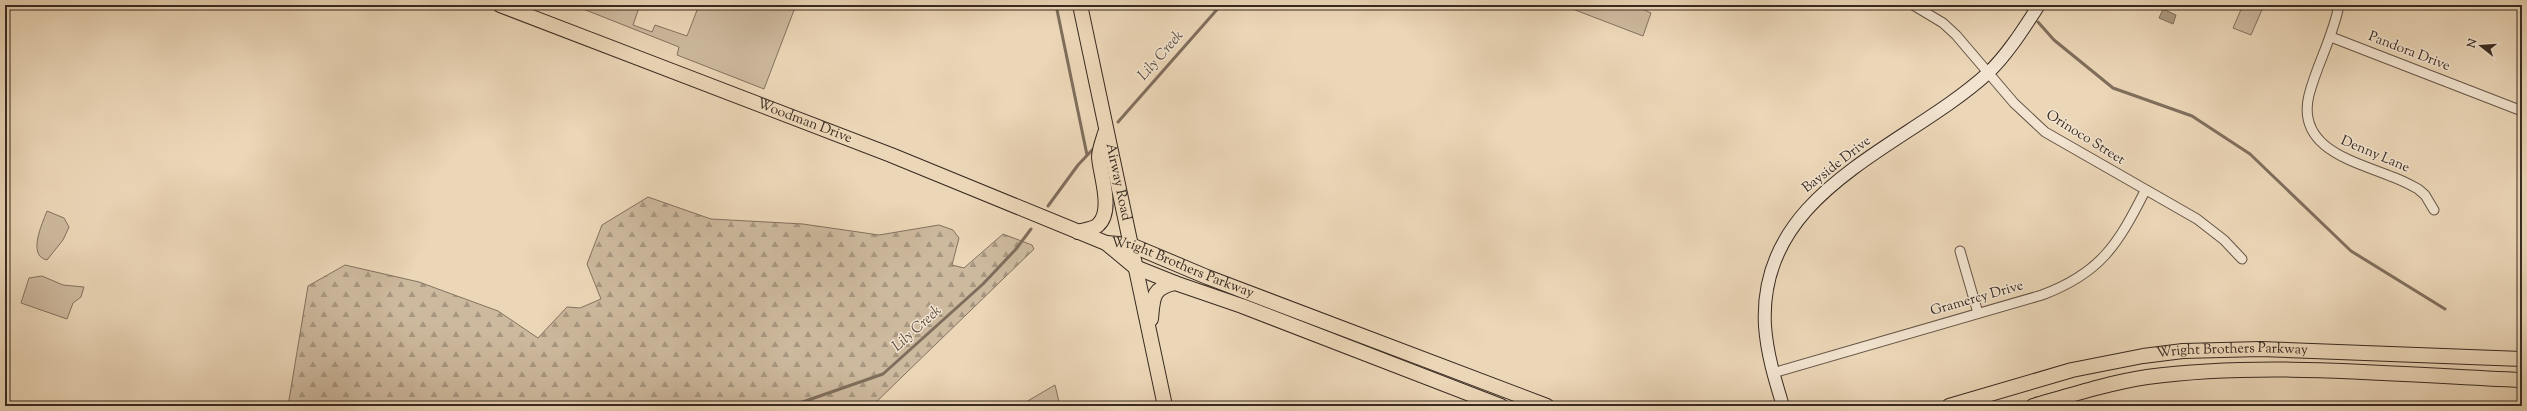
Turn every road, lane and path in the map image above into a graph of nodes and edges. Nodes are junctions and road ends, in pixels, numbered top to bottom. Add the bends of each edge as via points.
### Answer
1 (500, 5) edge
2 (1080, 5) edge
3 (1913, 5) edge
4 (2039, 5) edge
5 (2339, 5) edge
6 (2331, 37) junction
7 (1989, 72) junction
8 (2522, 111) edge
9 (1106, 128) junction
10 (2146, 190) junction
11 (2434, 210) dead end
12 (1078, 232) junction
13 (1106, 243) junction
14 (1131, 245) junction
15 (1960, 251) dead end
16 (2242, 259) dead end
17 (1135, 263) junction
18 (1175, 283) junction
19 (1251, 293) junction
20 (1978, 313) junction
21 (1150, 334) junction
22 (2522, 359) edge
23 (1773, 373) junction
24 (2522, 380) edge
25 (1165, 406) edge
26 (1501, 406) edge
27 (1547, 406) edge
28 (1783, 406) edge
29 (1949, 406) edge
30 (2033, 406) edge

1 - 12 main road, Woodman Drive via 891,155
2 - 9 main road, Airway Road
3 - 7 street, Orinoco Street via 1956,35
4 - 7 street, Bayside Drive
5 - 6 street, Denny Lane
6 - 8 street, Pandora Drive
6 - 11 street, Denny Lane via 2308,101 2309,117 2318,139 2338,155 2418,189
7 - 10 street, Orinoco Street via 2014,103 2045,132
7 - 23 street, Bayside Drive via 1970,88 1850,171 1823,192 1799,218 1779,253 1767,290 1765,325
9 - 12 main road via 1099,156 1106,205 1102,221 1098,226
9 - 14 main road, Airway Road
10 - 16 street, Orinoco Street via 2210,228
10 - 20 street, Gramercy Drive via 2115,245 2099,263 2082,276 2049,292
12 - 13 main road, Woodman Drive
13 - 14 main road, Wright Brothers Parkway
13 - 17 main road, Wright Brothers Parkway
14 - 17 main road, Airway Road
14 - 19 main road, Wright Brothers Parkway
15 - 20 street
17 - 18 main road, Wright Brothers Parkway
17 - 19 main road via 1191,282
17 - 21 main road, Airway Road
18 - 21 main road via 1163,286 1152,300
18 - 26 main road, Wright Brothers Parkway via 1242,306
19 - 27 main road, Wright Brothers Parkway
20 - 23 street, Gramercy Drive
21 - 25 main road, Airway Road
22 - 29 main road, Wright Brothers Parkway via 2261,348 2183,351 2072,370
23 - 28 street, Bayside Drive
24 - 30 main road, Wright Brothers Parkway via 2243,370 2116,382

